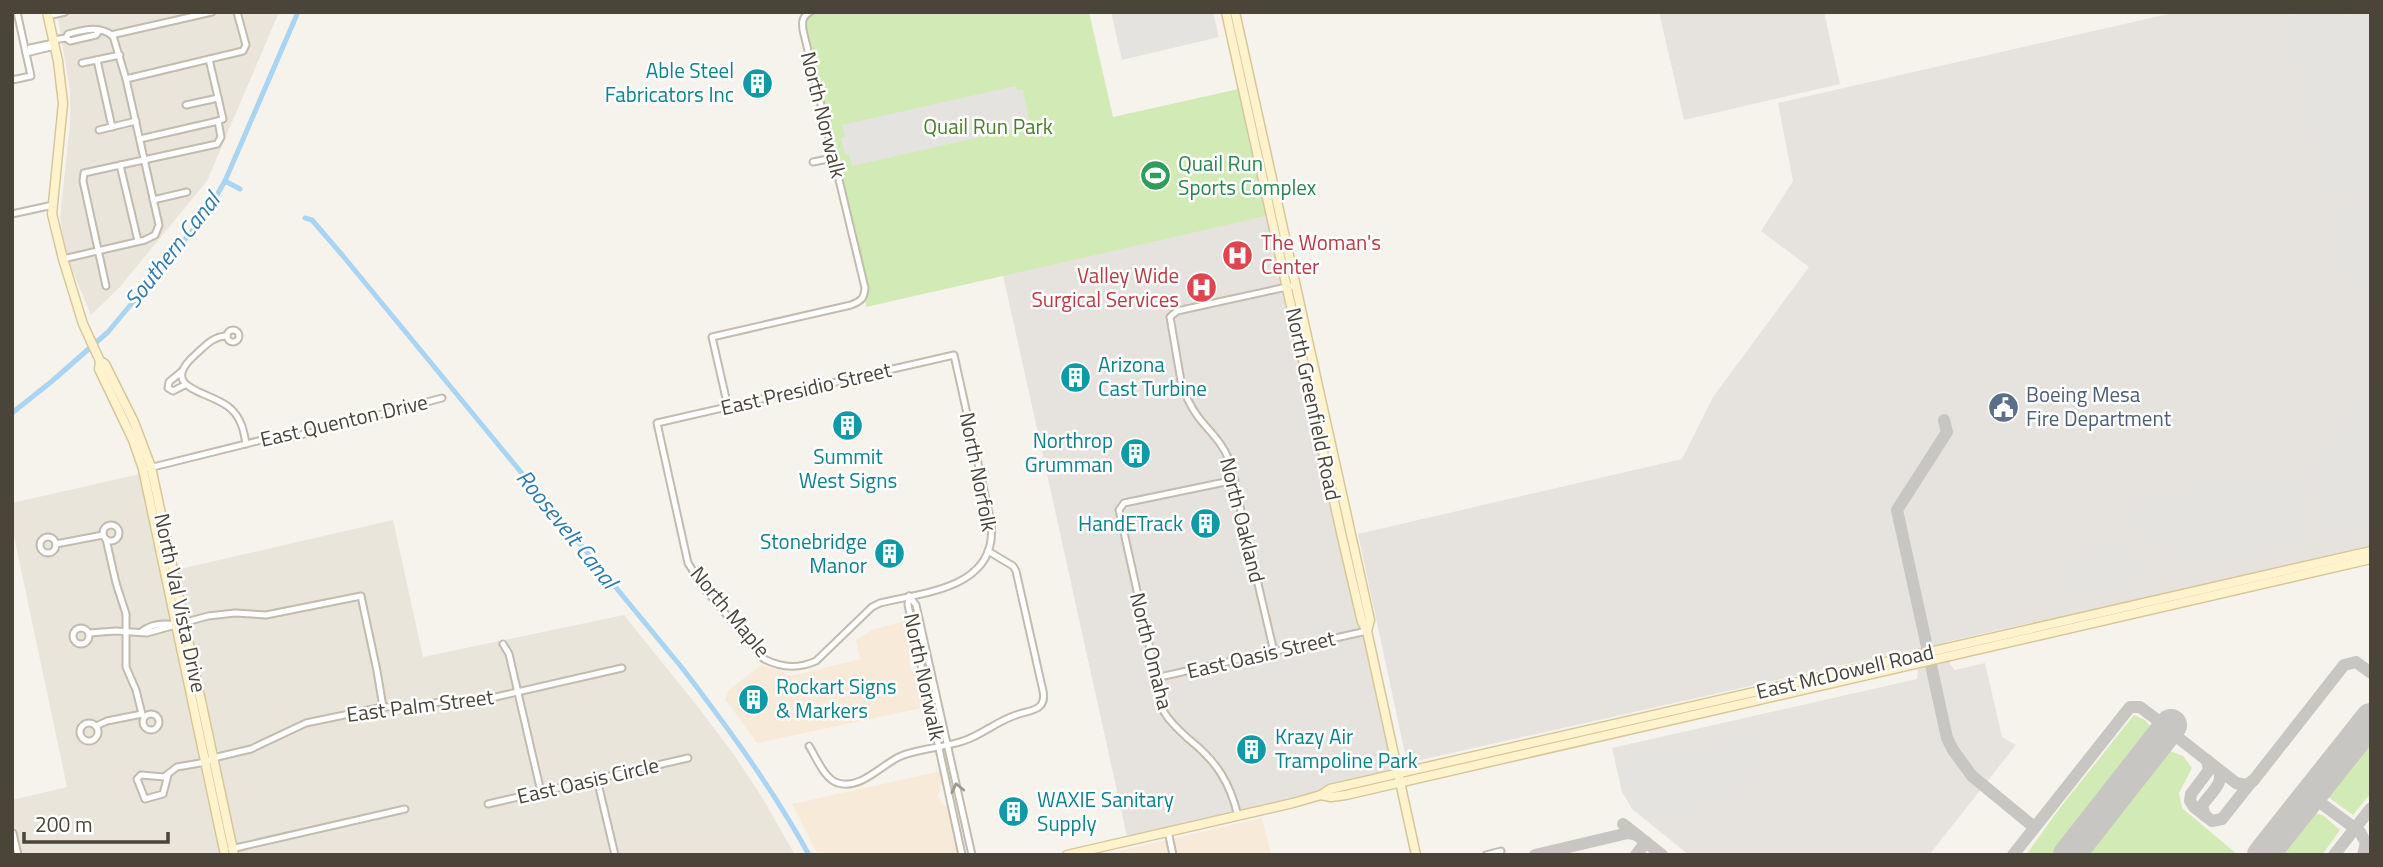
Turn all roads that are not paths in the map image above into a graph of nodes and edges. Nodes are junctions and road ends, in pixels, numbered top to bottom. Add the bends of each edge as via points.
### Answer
1 (17, 12) edge
2 (65, 12) edge
3 (212, 12) edge
4 (237, 12) edge
5 (1226, 12) edge
6 (1235, 12) edge
7 (48, 14) edge
8 (807, 14) edge
9 (84, 28) junction
10 (99, 31) junction
11 (22, 34) junction
12 (111, 35) junction
13 (12, 36) edge
14 (89, 36) junction
15 (66, 38) junction
16 (54, 43) junction
17 (26, 51) junction
18 (120, 55) junction
19 (97, 60) junction
20 (209, 60) junction
21 (82, 64) dead end
22 (126, 79) junction
23 (12, 80) edge
24 (218, 98) junction
25 (186, 105) dead end
26 (136, 121) junction
27 (218, 121) junction
28 (112, 127) junction
29 (99, 130) dead end
30 (140, 139) junction
31 (834, 158) junction
32 (144, 159) junction
33 (813, 162) dead end
34 (120, 165) junction
35 (187, 192) dead end
36 (153, 200) junction
37 (53, 205) junction
38 (12, 214) edge
39 (138, 242) junction
40 (99, 250) junction
41 (63, 259) junction
42 (106, 286) dead end
43 (1291, 286) junction
44 (227, 336) dead end
45 (954, 355) joint
46 (181, 372) junction
47 (186, 385) junction
48 (442, 398) dead end
49 (728, 407) junction
50 (1316, 419) junction
51 (657, 423) joint
52 (246, 444) junction
53 (1333, 461) junction
54 (147, 468) junction
55 (1234, 480) junction
56 (56, 544) dead end
57 (988, 551) junction
58 (2371, 551) edge
59 (2371, 559) edge
60 (909, 596) junction
61 (180, 624) junction
62 (1367, 631) junction
63 (89, 633) dead end
64 (128, 633) junction
65 (503, 644) dead end
66 (1274, 652) junction
67 (928, 662) junction
68 (920, 664) junction
69 (622, 668) dead end
70 (1155, 678) junction
71 (518, 693) junction
72 (383, 707) junction
73 (96, 726) dead end
74 (1614, 729) junction
75 (810, 746) dead end
76 (943, 747) junction
77 (688, 758) dead end
78 (209, 760) junction
79 (168, 775) junction
80 (1399, 778) junction
81 (597, 779) junction
82 (541, 792) junction
83 (488, 804) dead end
84 (405, 808) dead end
85 (1238, 816) junction
86 (1168, 831) junction
87 (13, 833) edge
88 (1107, 850) edge
89 (1501, 851) dead end
90 (229, 852) edge
91 (18, 855) edge
92 (615, 855) edge
93 (962, 855) edge
94 (972, 855) edge
95 (1067, 855) edge
96 (1173, 855) edge
97 (1416, 855) edge
98 (1486, 855) edge

1 - 11 street
2 - 7 street
3 - 12 street
4 - 20 street via 246,45 243,51
5 - 43 main road, North Greenfield Road
6 - 43 main road, North Greenfield Road
7 - 16 main road, North Val Vista Drive
8 - 31 street, North Norwalk via 803,30
9 - 10 street
9 - 14 street
9 - 15 street
10 - 12 street
10 - 14 street
11 - 13 street
11 - 17 street
12 - 18 street
14 - 15 street
15 - 16 street
16 - 17 street
16 - 37 main road, North Val Vista Drive via 63,103
17 - 23 street via 31,76
18 - 19 street
18 - 22 street
19 - 21 street
19 - 28 street
20 - 22 street
20 - 24 street
22 - 26 street
24 - 25 street
24 - 27 street via 223,118
26 - 28 street
26 - 30 street
27 - 30 street
27 - 32 street via 221,137 216,144
28 - 29 street
30 - 32 street
31 - 33 street
31 - 49 street, North Norwalk via 864,297 851,305 712,337
32 - 34 street
32 - 36 street
34 - 39 street
34 - 40 street via 84,173
35 - 36 street
36 - 39 street via 159,225 155,235
37 - 38 street
37 - 41 main road, North Val Vista Drive
39 - 40 street
40 - 41 street
40 - 42 street
41 - 54 main road, North Val Vista Drive via 99,369
43 - 50 main road, North Greenfield Road
43 - 53 main road, North Greenfield Road
43 - 55 street, North Oakland via 1177,311 1170,317 1182,387 1199,418 1224,447
44 - 46 street via 213,339
45 - 49 street, East Presidio Street
45 - 57 street, North Norfolk via 991,522
46 - 47 street
46 - 47 street, East Quenton Drive via 168,388 173,391
47 - 52 street, East Quenton Drive via 231,409
48 - 52 street, East Quenton Drive via 318,431
49 - 51 street, East Presidio Street
50 - 53 main road
50 - 62 main road, North Greenfield Road
51 - 60 street, North Maple via 694,574 770,662 787,667 817,662 872,607
52 - 54 street, East Quenton Drive
53 - 62 main road, North Greenfield Road via 1370,620
54 - 61 main road, North Val Vista Drive
55 - 66 street, North Oakland
55 - 70 street, North Omaha via 1121,505 1119,510
56 - 64 street via 104,537 127,614
57 - 60 street via 960,583
57 - 76 street, North Norfolk via 1016,572 1044,698 1038,709
58 - 74 main road, East McDowell Road
59 - 74 main road, East McDowell Road
60 - 67 street, North Norwalk via 916,605
60 - 68 street, North Norwalk
61 - 64 street
61 - 72 street via 223,614 273,614 361,596
61 - 78 main road, North Val Vista Drive
62 - 66 street, East Oasis Street
62 - 80 main road, North Greenfield Road
63 - 64 street
64 - 73 street via 126,667 143,715
65 - 71 street
66 - 70 street, East Oasis Street
67 - 68 street
67 - 76 street, North Norwalk
68 - 76 street, North Norwalk
69 - 71 street, East Palm Street
70 - 85 street, North Omaha via 1167,717 1220,769
71 - 72 street, East Palm Street
71 - 82 street
72 - 78 street, East Palm Street via 306,723 251,748
74 - 80 main road, East McDowell Road
75 - 76 street via 827,775 836,783 847,784 899,757
76 - 93 street, North Norwalk
94 -> 76 street, North Norwalk
77 - 81 street, East Oasis Circle
78 - 79 street, East Palm Street via 171,769
78 - 90 main road, North Val Vista Drive
79 - 79 street, East Palm Street via 137,779 145,799 163,794
80 - 85 main road, East McDowell Road via 1330,789
80 - 97 main road, North Greenfield Road
81 - 82 street, East Oasis Circle
81 - 92 street
82 - 83 street, East Oasis Circle
84 - 90 street
85 - 86 main road, East McDowell Road
86 - 88 main road, East McDowell Road
86 - 96 street
87 - 91 street
88 - 95 main road, East McDowell Road
89 - 98 street

